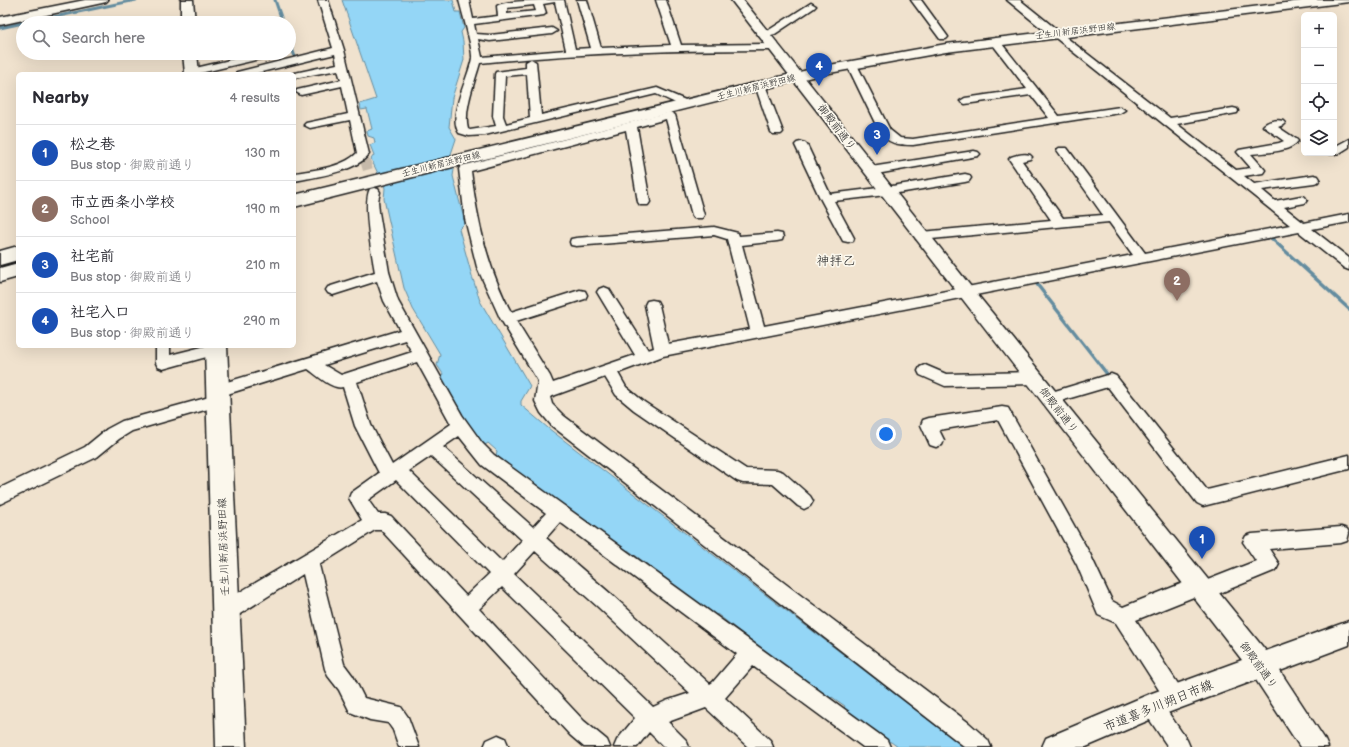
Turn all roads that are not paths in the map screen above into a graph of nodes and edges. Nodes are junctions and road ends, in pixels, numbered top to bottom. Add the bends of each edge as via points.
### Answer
1 (102, 0) edge
2 (187, 0) edge
3 (323, 0) edge
4 (464, 0) edge
5 (552, 0) edge
6 (559, 0) edge
7 (582, 0) edge
8 (660, 0) edge
9 (737, 0) edge
10 (916, 0) edge
11 (1013, 0) edge
12 (1251, 0) edge
13 (1344, 0) edge
14 (811, 6) dead end
15 (24, 16) edge
16 (188, 16) edge
17 (16, 18) edge
18 (0, 21) edge
19 (470, 22) junction
20 (1042, 23) junction
21 (552, 31) dead end
22 (1055, 33) junction
23 (764, 34) junction
24 (473, 36) junction
25 (943, 37) junction
26 (995, 41) junction
27 (774, 46) junction
28 (677, 47) junction
29 (339, 50) junction
30 (597, 51) junction
31 (571, 52) junction
32 (530, 55) junction
33 (190, 60) edge
34 (247, 60) edge
35 (477, 60) junction
36 (852, 65) junction
37 (343, 66) junction
38 (532, 70) junction
39 (793, 71) junction
40 (191, 72) edge
41 (195, 72) edge
42 (258, 72) edge
43 (296, 75) edge
44 (347, 82) junction
45 (760, 85) junction
46 (301, 92) dead end
47 (1034, 92) junction
48 (667, 96) junction
49 (965, 101) dead end
50 (686, 104) junction
51 (1120, 110) dead end
52 (1233, 112) dead end
53 (355, 116) junction
54 (638, 116) junction
55 (536, 120) junction
56 (1056, 120) junction
57 (1168, 122) junction
58 (1279, 123) dead end
59 (310, 125) dead end
60 (502, 128) junction
61 (777, 132) dead end
62 (901, 142) junction
63 (1349, 142) edge
64 (801, 145) dead end
65 (1063, 150) dead end
66 (1337, 150) edge
67 (974, 154) dead end
68 (1026, 157) dead end
69 (904, 165) junction
70 (370, 171) junction
71 (870, 171) junction
72 (1234, 174) junction
73 (296, 176) edge
74 (965, 178) dead end
75 (1314, 179) dead end
76 (1251, 188) junction
77 (886, 191) junction
78 (826, 198) junction
79 (296, 200) edge
80 (1301, 200) dead end
81 (644, 202) dead end
82 (1273, 205) junction
83 (698, 215) dead end
84 (1112, 218) junction
85 (1349, 218) edge
86 (1060, 223) junction
87 (1301, 227) junction
88 (921, 236) junction
89 (777, 237) dead end
90 (848, 238) dead end
91 (735, 241) junction
92 (576, 242) dead end
93 (16, 254) edge
94 (0, 258) edge
95 (1142, 258) junction
96 (1349, 265) edge
97 (16, 271) edge
98 (383, 274) junction
99 (0, 275) edge
100 (333, 290) dead end
101 (604, 292) dead end
102 (966, 292) junction
103 (580, 295) dead end
104 (652, 305) dead end
105 (507, 318) junction
106 (758, 332) junction
107 (409, 333) junction
108 (163, 348) edge
109 (216, 348) edge
110 (662, 351) junction
111 (421, 355) junction
112 (644, 357) junction
113 (311, 364) junction
114 (608, 370) junction
115 (925, 371) dead end
116 (1034, 378) junction
117 (348, 379) junction
118 (543, 393) junction
119 (217, 396) junction
120 (1050, 398) junction
121 (461, 426) junction
122 (936, 440) dead end
123 (432, 447) junction
124 (1348, 463) edge
125 (393, 473) junction
126 (0, 496) edge
127 (804, 501) dead end
128 (558, 512) junction
129 (373, 522) junction
130 (1341, 535) dead end
131 (534, 540) junction
132 (309, 561) junction
133 (502, 575) junction
134 (1200, 588) junction
135 (465, 609) junction
136 (225, 612) junction
137 (1123, 616) junction
138 (1349, 633) edge
139 (751, 653) junction
140 (1261, 665) junction
141 (708, 697) junction
142 (1176, 698) junction
143 (1152, 706) junction
144 (650, 721) junction
145 (231, 747) edge
146 (409, 747) edge
147 (600, 747) edge
148 (624, 747) edge
149 (679, 747) edge
150 (763, 747) edge
151 (880, 747) edge
152 (981, 747) edge
153 (1054, 747) edge
154 (1180, 747) edge
155 (1315, 747) edge

1 - 15 street
2 - 16 main road
3 - 29 street
4 - 19 street
5 - 19 street via 538,2 540,13
6 - 31 street
7 - 30 street
8 - 28 street
9 - 23 street, 御殿前通り
10 - 25 street
11 - 20 street
12 - 20 main road, 壬生川新居浜野田線
13 - 22 main road, 壬生川新居浜野田線
14 - 23 street via 772,32
17 - 18 street
19 - 24 street
20 - 22 street
20 - 25 main road, 壬生川新居浜野田線
21 - 24 street via 490,38
22 - 26 main road, 壬生川新居浜野田線
22 - 57 street
23 - 27 street, 御殿前通り
24 - 35 street
25 - 39 main road, 壬生川新居浜野田線 via 859,50
26 - 36 main road, 壬生川新居浜野田線
26 - 47 street
27 - 28 street
27 - 39 street, 御殿前通り
28 - 30 street
29 - 37 street
29 - 42 street
30 - 31 street
31 - 32 street
32 - 35 street
32 - 38 street
33 - 40 main road
34 - 41 street
35 - 60 street via 462,110 463,131 476,134
36 - 39 main road, 壬生川新居浜野田線
36 - 62 street via 890,139
37 - 43 street
37 - 44 street
38 - 55 street
38 - 60 street via 500,74 498,116
39 - 45 main road, 壬生川新居浜野田線
39 - 48 main road, 壬生川新居浜野田線
39 - 71 street, 御殿前通り
44 - 46 street
44 - 53 street
45 - 50 main road, 壬生川新居浜野田線
45 - 61 street
47 - 49 street
47 - 56 street
48 - 50 street
48 - 54 main road, 壬生川新居浜野田線
48 - 55 street via 657,91
50 - 54 main road, 壬生川新居浜野田線
51 - 56 street
52 - 57 street
53 - 59 street
53 - 70 street
54 - 70 main road, 壬生川新居浜野田線
54 - 81 street
54 - 83 street via 670,115
54 - 105 street via 465,169 467,196 482,259
55 - 60 street
56 - 62 street
57 - 72 street
58 - 72 street via 1269,126 1292,141 1282,146 1243,152 1259,170
62 - 69 street via 897,152
63 - 66 street
64 - 78 street
65 - 84 street
67 - 69 street
68 - 86 street via 1015,158
69 - 71 street
70 - 73 main road, 壬生川新居浜野田線
70 - 79 main road, 壬生川新居浜野田線
70 - 98 street via 371,199
71 - 77 street, 御殿前通り
72 - 76 street
74 - 77 street
75 - 76 street
76 - 82 street
77 - 78 street
77 - 88 street, 御殿前通り
78 - 90 street
80 - 82 street
82 - 87 street
84 - 86 street
84 - 95 street
85 - 87 street
86 - 88 street
87 - 95 street
87 - 96 street
88 - 102 street, 御殿前通り
89 - 91 street
91 - 92 street via 733,236 714,231
91 - 106 street
93 - 94 main road
95 - 102 street
97 - 99 main road
98 - 100 street
98 - 107 street via 392,301
101 - 112 street
102 - 106 street
102 - 116 street, 御殿前通り
103 - 105 street
104 - 110 street
105 - 118 street via 545,380
106 - 110 street
107 - 111 street
107 - 113 street
108 - 109 street via 163,363
109 - 119 main road, 壬生川新居浜野田線
110 - 112 street
111 - 117 street
111 - 121 street
112 - 114 street
113 - 117 street via 339,382
113 - 119 street
114 - 118 street
114 - 127 street via 622,391 658,420 744,476 778,477
115 - 116 street via 945,380
116 - 120 street, 御殿前通り
117 - 125 street via 363,426
118 - 152 street via 542,400 546,408 558,421
119 - 126 street via 128,426 112,434 91,452
119 - 136 main road, 壬生川新居浜野田線
120 - 124 street via 1111,380 1203,498
120 - 134 street, 御殿前通り
121 - 123 street
121 - 128 street via 474,447 488,460
122 - 137 street via 929,425 1002,413 1084,560 1105,608
123 - 125 street
123 - 131 street
125 - 129 street via 357,498
125 - 133 street
128 - 131 street
128 - 139 street
129 - 132 street
129 - 135 street via 385,522
130 - 134 street via 1252,542 1270,564
131 - 133 street
131 - 141 street via 605,601
132 - 136 street
132 - 146 street via 335,669 346,683 357,705 394,714 401,724
133 - 135 street
133 - 144 street
134 - 137 street
134 - 140 street, 御殿前通り
135 - 147 street via 577,728
136 - 145 main road, 壬生川新居浜野田線
137 - 142 street
138 - 140 street, 市道喜多川朔日市線
139 - 141 street via 720,689
139 - 151 street
140 - 142 street, 市道喜多川朔日市線
140 - 155 street, 御殿前通り
141 - 144 street via 666,711
141 - 150 street
142 - 143 street, 市道喜多川朔日市線
143 - 153 street, 市道喜多川朔日市線
143 - 154 street
144 - 148 street via 642,726
144 - 149 street

